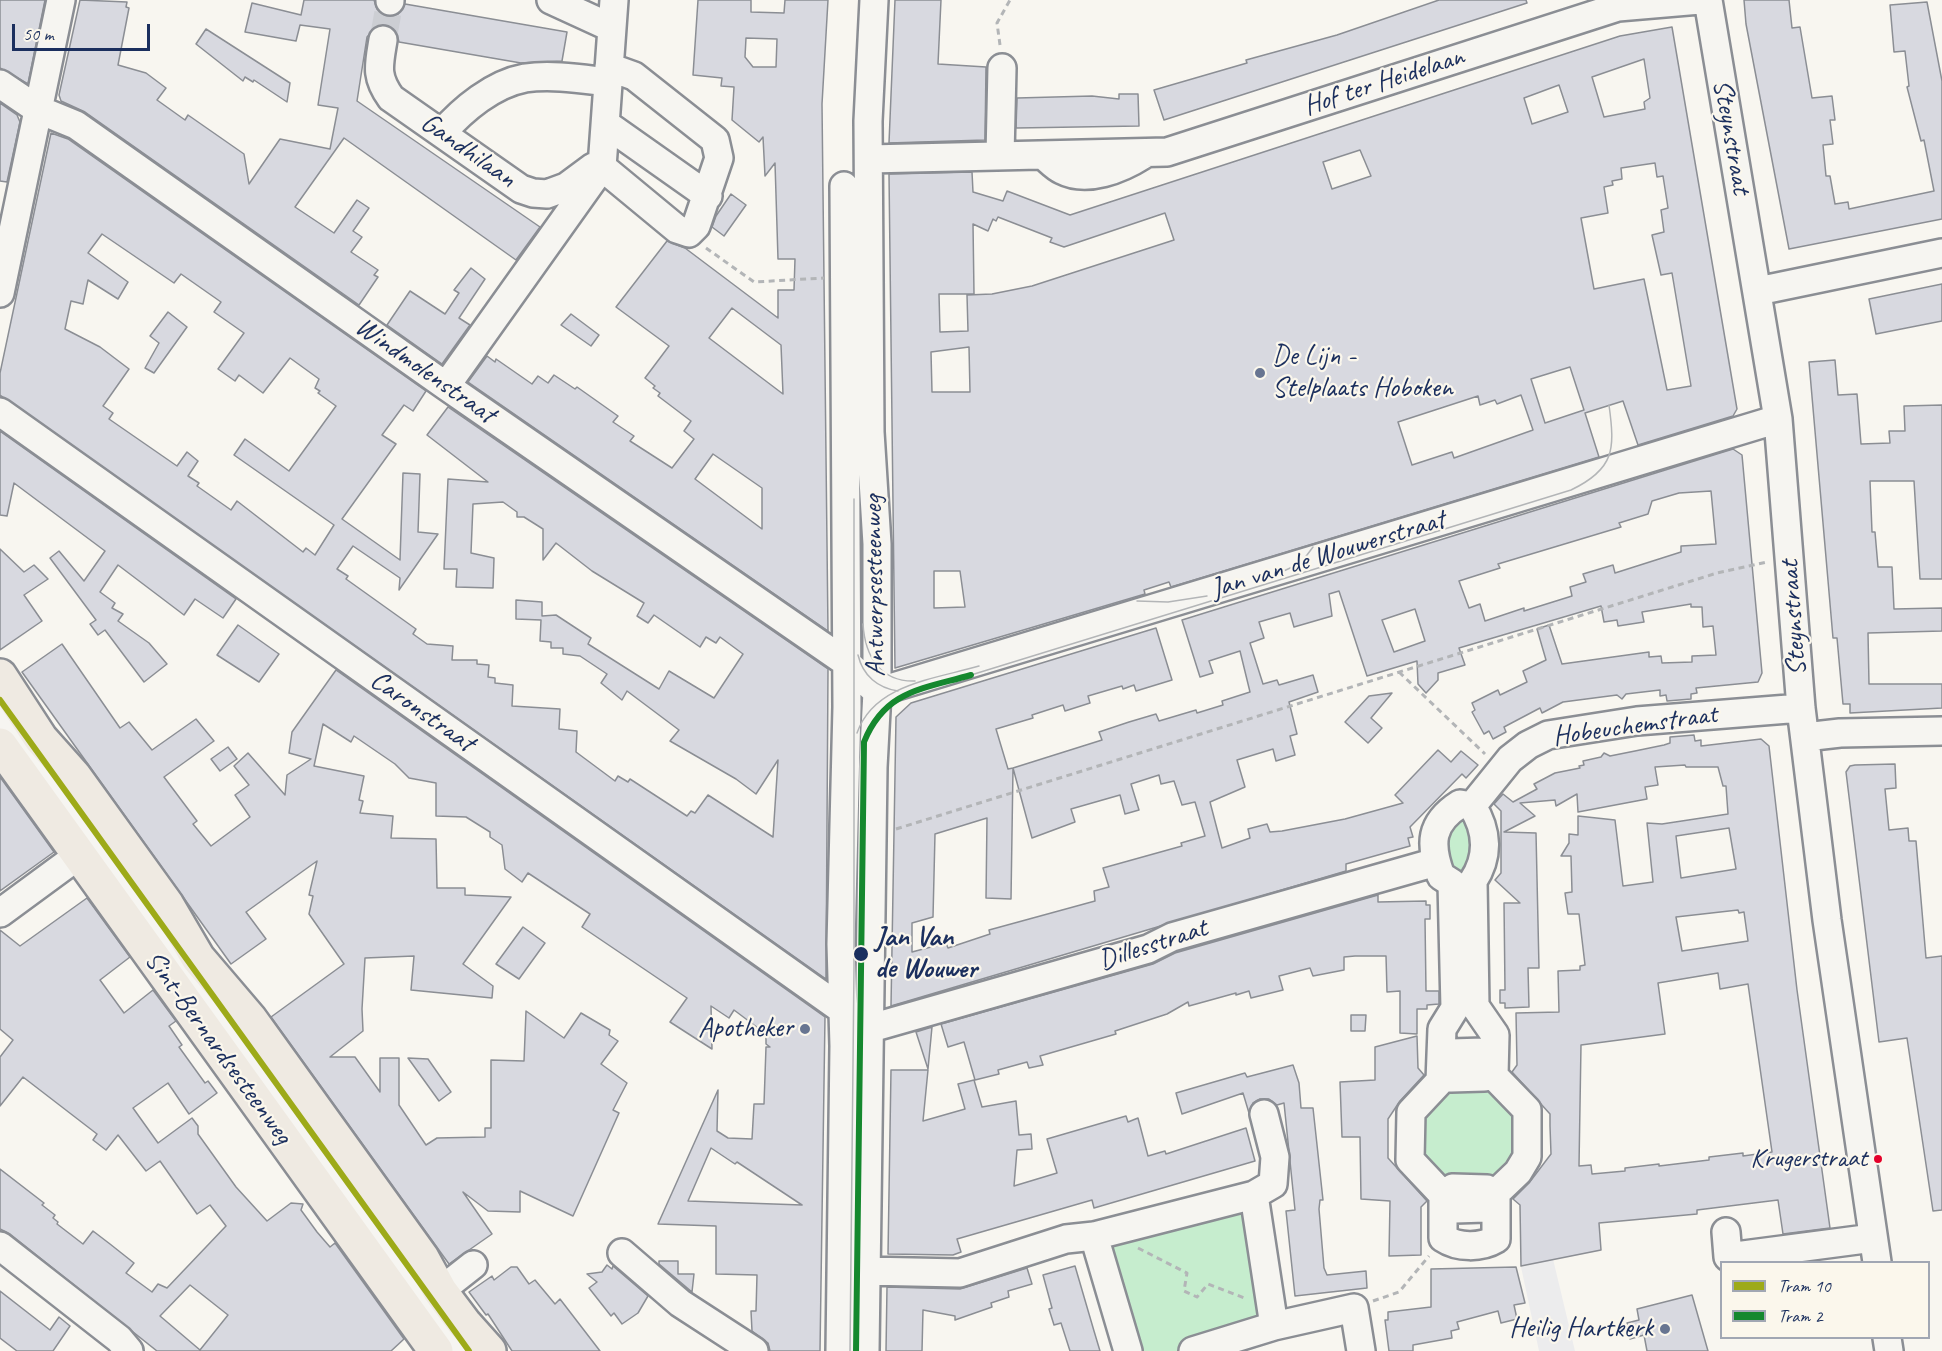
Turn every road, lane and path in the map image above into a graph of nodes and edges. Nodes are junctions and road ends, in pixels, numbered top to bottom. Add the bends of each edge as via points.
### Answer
1 (61, 0) edge
2 (551, 0) edge
3 (614, 0) edge
4 (862, 0) edge
5 (874, 0) edge
6 (1010, 0) edge
7 (1700, 0) edge
8 (1708, 0) edge
9 (1625, 3) edge
10 (612, 28) junction
11 (384, 40) tunnel mouth
12 (1002, 68) joint
13 (609, 74) junction
14 (0, 84) edge
15 (37, 109) junction
16 (606, 124) junction
17 (442, 133) junction
18 (1000, 156) junction
19 (869, 159) junction
20 (602, 167) junction
21 (844, 186) dead end
22 (708, 196) junction
23 (689, 233) junction
24 (1942, 253) edge
25 (845, 278) junction
26 (1758, 291) junction
27 (0, 293) edge
28 (446, 386) junction
29 (0, 412) edge
30 (1778, 419) junction
31 (1789, 558) junction
32 (1399, 672) junction
33 (0, 676) edge
34 (861, 676) junction
35 (1801, 708) junction
36 (0, 710) edge
37 (1942, 731) edge
38 (1805, 737) junction
39 (0, 745) edge
40 (1502, 769) junction
41 (1472, 806) junction
42 (872, 836) junction
43 (79, 855) junction
44 (1454, 876) junction
45 (0, 913) edge
46 (1465, 1007) junction
47 (844, 1011) junction
48 (870, 1028) junction
49 (1264, 1114) dead end
50 (1254, 1195) junction
51 (1726, 1232) dead end
52 (1100, 1234) junction
53 (1443, 1238) junction
54 (0, 1246) edge
55 (1875, 1250) edge
56 (622, 1253) dead end
57 (473, 1265) dead end
58 (866, 1271) junction
59 (440, 1291) junction
60 (1354, 1308) junction
61 (1272, 1317) junction
62 (129, 1351) edge
63 (436, 1351) edge
64 (463, 1351) edge
65 (489, 1351) edge
66 (754, 1351) edge
67 (840, 1351) edge
68 (853, 1351) edge
69 (865, 1351) edge
70 (1128, 1351) edge
71 (1193, 1351) edge
72 (1361, 1351) edge

1 - 15 street
2 - 10 street
3 - 10 street
4 - 34 street via 856,108
5 - 19 street, Antwerpsesteenweg
6 - 12 path via 997,22
7 - 9 street, Hof ter Heidelaan
8 - 26 street, Steynstraat
9 - 18 street, Hof ter Heidelaan via 1089,175 1062,170 1043,155
10 - 13 street
11 - 17 street, Gandhilaan via 378,68 381,84 391,98
12 - 18 street
13 - 16 street
13 - 17 street via 525,78 486,94
13 - 22 street via 634,76 715,140 719,158
14 - 15 street, Windmolenstraat
15 - 27 street
15 - 28 street, Windmolenstraat via 76,125
16 - 20 street
16 - 22 street
17 - 20 street, Gandhilaan via 521,189 533,193 547,194 566,187 593,167
18 - 19 street, Hof ter Heidelaan
19 - 34 street, Antwerpsesteenweg via 870,432 877,544
20 - 23 street via 678,229
20 - 28 street
21 - 25 street, Antwerpsesteenweg
22 - 23 street via 696,226
23 - 25 path via 754,282
24 - 26 street
25 - 34 street, Antwerpsesteenweg
26 - 30 street, Steynstraat
28 - 34 street, Windmolenstraat
29 - 47 street, Caronstraat
30 - 31 street, Steynstraat
30 - 34 street, Jan van de Wouwerstraat
31 - 32 path via 1717,573
31 - 35 street, Steynstraat
32 - 40 path
32 - 42 path
33 - 59 main road, Sint-Bernardsesteenweg via 41,739 74,776 166,905 198,958 250,1019 422,1258
34 - 42 street, Antwerpsesteenweg
34 - 47 street, Antwerpsesteenweg via 841,944
34 - 68 street
35 - 38 street, Steynstraat
35 - 40 street, Hobeuchemstraat via 1637,721 1548,735 1528,745
36 - 64 street
37 - 38 street
38 - 55 street, Steynstraat
39 - 43 main road, Sint-Bernardsesteenweg
40 - 41 street, Hobeuchemstraat
41 - 44 street via 1485,836 1483,864
41 - 44 street via 1460,804 1439,821 1434,843
42 - 48 street, Antwerpsesteenweg
43 - 45 street
43 - 63 main road, Sint-Bernardsesteenweg
44 - 46 street
44 - 48 street, Dillesstraat via 1172,937 1148,949
46 - 53 street via 1442,1029 1440,1081 1411,1112 1410,1160 1443,1195
46 - 53 street via 1495,1035 1489,1076 1527,1110 1527,1157 1496,1193 1496,1239 1487,1244 1454,1245
47 - 67 street, Antwerpsesteenweg
48 - 58 street, Antwerpsesteenweg
49 - 50 street via 1275,1156 1273,1184
50 - 52 street
50 - 61 street
51 - 55 street, Steynstraat via 1728,1257
52 - 58 street via 1066,1239 960,1273
52 - 61 path via 1187,1274 1184,1291 1197,1297 1209,1284
52 - 70 street
53 - 60 path via 1399,1292
54 - 62 street
56 - 66 street via 680,1303
57 - 59 street
58 - 69 street, Antwerpsesteenweg
59 - 65 main road, Sint-Bernardsesteenweg
60 - 61 street
60 - 72 street
61 - 71 street

